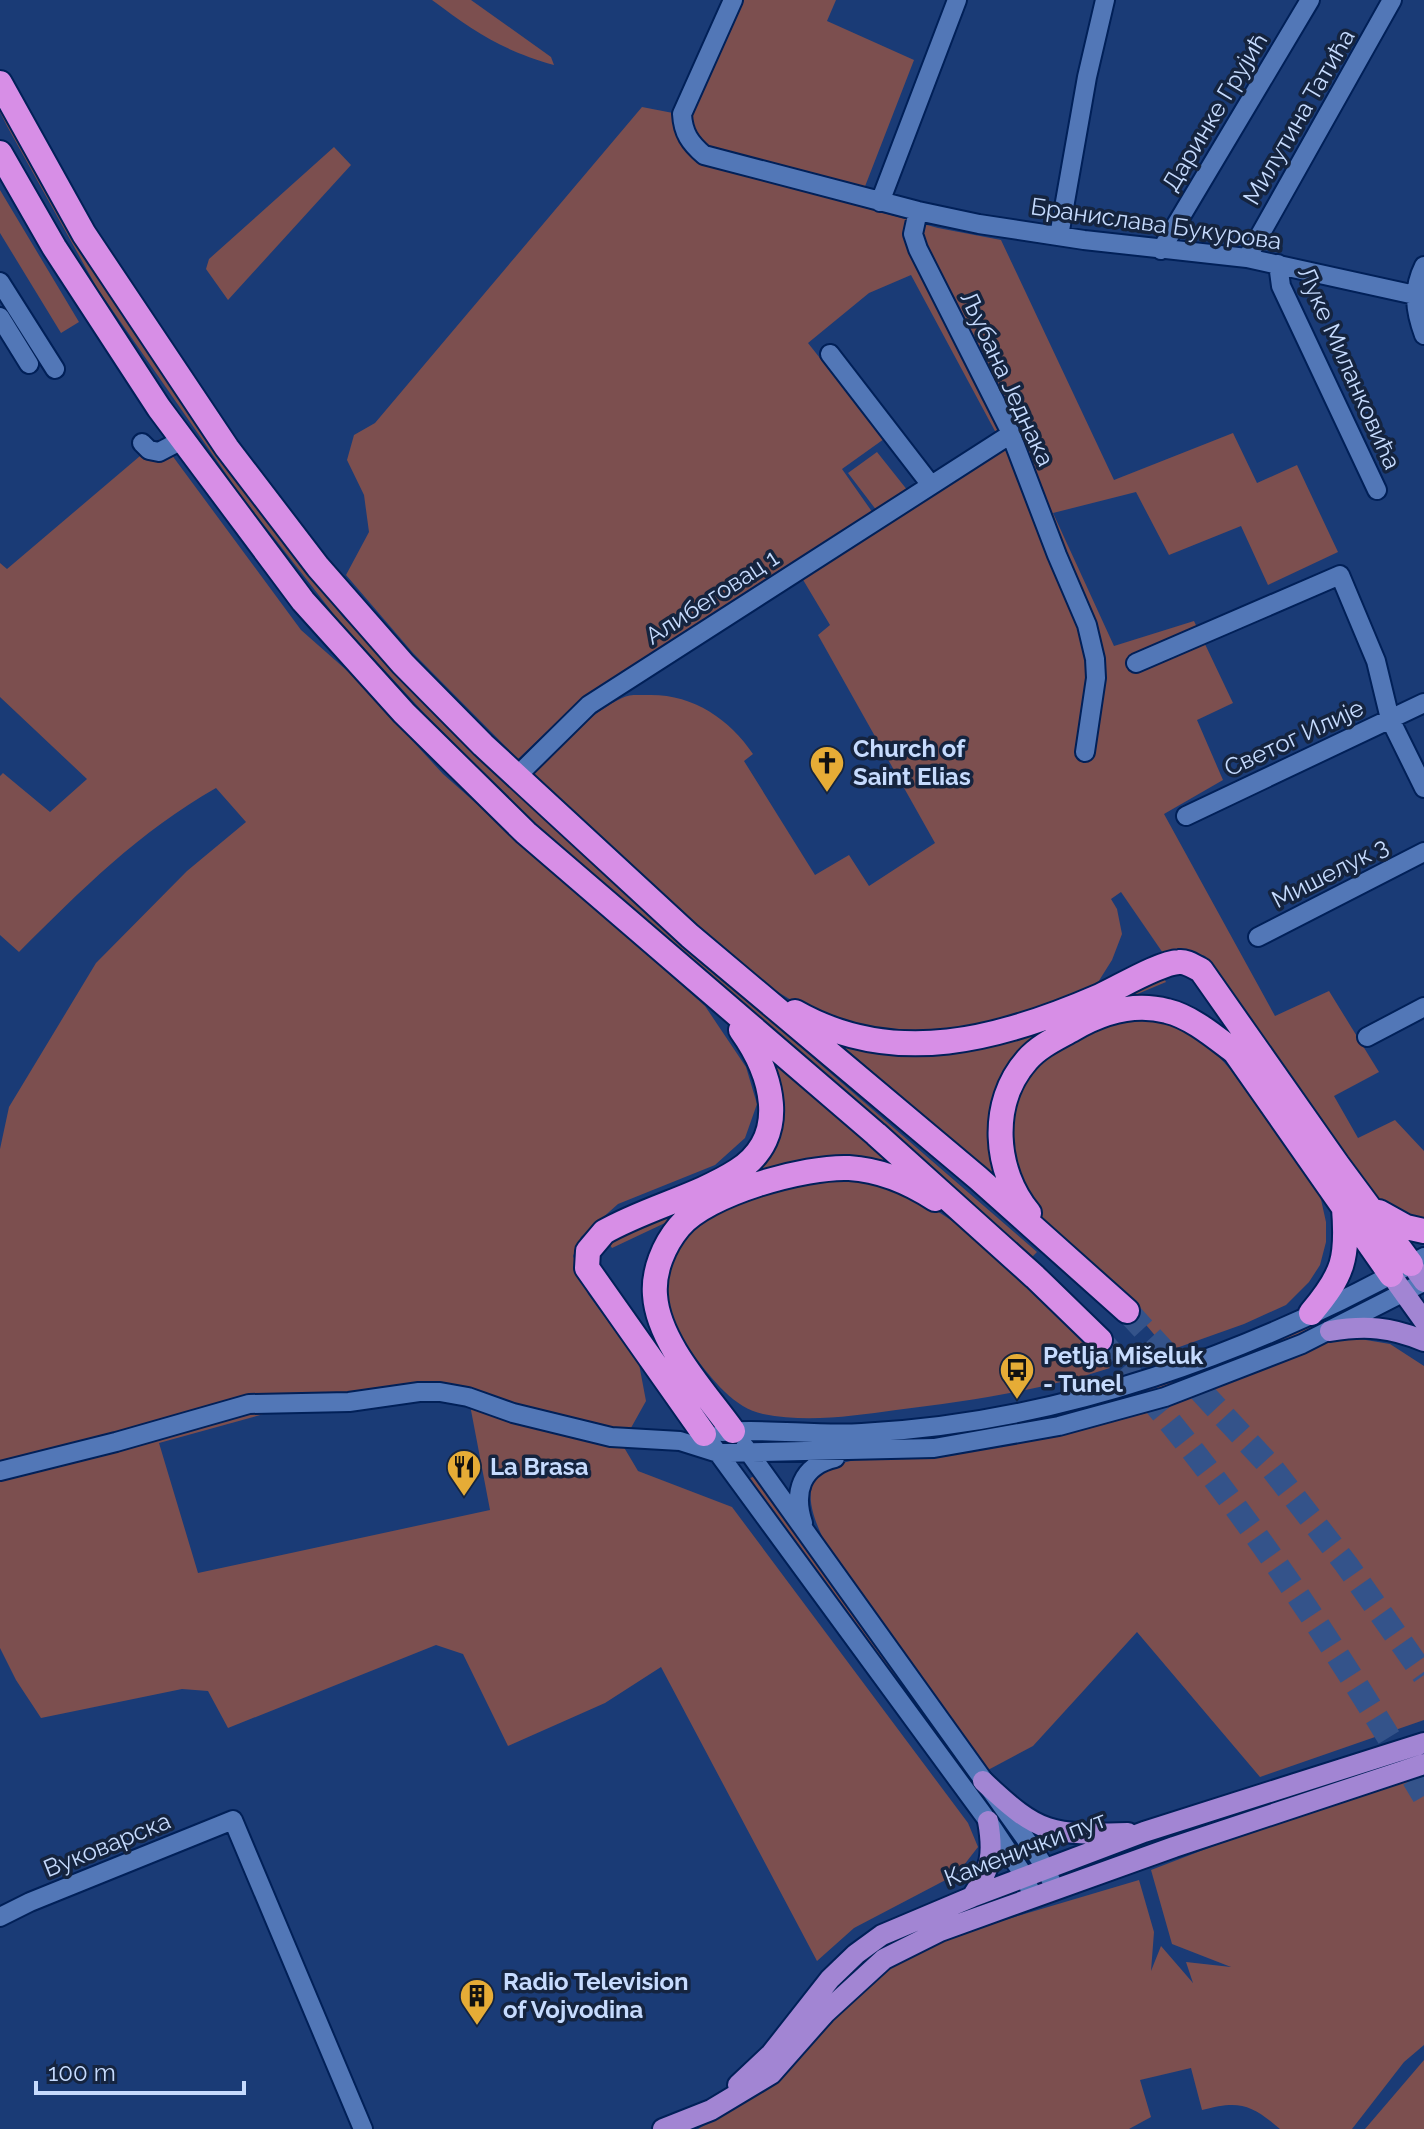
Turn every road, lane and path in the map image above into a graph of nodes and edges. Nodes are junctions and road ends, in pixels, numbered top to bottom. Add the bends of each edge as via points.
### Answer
1 (733, 0) edge
2 (957, 0) edge
3 (1105, 0) edge
4 (1310, 0) edge
5 (1392, 0) edge
6 (0, 83) edge
7 (0, 153) edge
8 (880, 202) junction
9 (918, 211) junction
10 (1059, 236) junction
11 (1161, 250) junction
12 (1247, 258) junction
13 (1278, 264) junction
14 (1424, 266) edge
15 (0, 282) edge
16 (1420, 296) edge
17 (7, 324) edge
18 (1424, 335) edge
19 (830, 354) dead end
20 (29, 364) dead end
21 (55, 369) dead end
22 (1011, 434) junction
23 (182, 440) junction
24 (142, 443) dead end
25 (931, 485) junction
26 (1377, 490) dead end
27 (1136, 663) dead end
28 (1424, 703) edge
29 (1390, 719) junction
30 (1085, 752) dead end
31 (508, 769) junction
32 (1424, 788) edge
33 (1186, 816) dead end
34 (1424, 852) edge
35 (1258, 937) dead end
36 (696, 981) junction
37 (743, 982) junction
38 (1424, 1007) edge
39 (1367, 1037) dead end
40 (1355, 1206) junction
41 (981, 1228) junction
42 (1424, 1231) edge
43 (1059, 1249) junction
44 (1413, 1275) edge
45 (1127, 1311) tunnel mouth
46 (1311, 1313) junction
47 (1424, 1321) edge
48 (1330, 1331) junction
49 (1100, 1340) tunnel mouth
50 (1424, 1341) edge
51 (733, 1431) junction
52 (711, 1443) junction
53 (863, 1452) junction
54 (750, 1454) junction
55 (0, 1471) edge
56 (808, 1538) junction
57 (1424, 1743) edge
58 (1424, 1764) edge
59 (983, 1781) junction
60 (988, 1821) junction
61 (1144, 1832) junction
62 (1046, 1869) junction
63 (1025, 1877) junction
64 (1055, 1890) junction
65 (972, 1897) junction
66 (1033, 1897) junction
67 (0, 1917) edge
68 (711, 2110) junction
69 (363, 2129) edge
70 (663, 2129) edge

1 - 8 street, Бранислава Букурова via 682,114 692,145 704,155
2 - 8 street
3 - 10 street
4 - 11 street, Даринке Грујић
5 - 12 street, Милутина Татића
6 - 31 highway via 117,287 227,448 340,593
7 - 23 highway via 54,247
8 - 9 street, Бранислава Букурова
9 - 10 street, Бранислава Букурова
9 - 22 street, Љубана Једнака via 913,234 918,249
10 - 11 street, Бранислава Букурова
11 - 12 street, Бранислава Букурова
12 - 13 street, Бранислава Букурова
13 - 16 street, Бранислава Букурова
13 - 26 street, Луке Миланковића via 1281,286
14 - 16 street
15 - 17 street
16 - 18 street via 1417,315
17 - 20 street
17 - 21 street
19 - 25 street
22 - 25 street, Алибеговац 1
22 - 30 street, Љубана Једнака via 1087,625 1095,659
23 - 24 street via 159,452
23 - 36 highway via 317,616 404,713 526,833
25 - 31 street, Алибеговац 1 via 589,705
27 - 29 street via 1340,575 1376,661
28 - 29 street, Светог Илије
29 - 32 street
29 - 33 street, Светог Илије
31 - 37 highway
34 - 35 street, Мишелук 3
36 - 41 highway
36 - 52 highway via 740,1029 762,1063 772,1102 763,1141 737,1171 604,1232 586,1259 614,1309
37 - 40 highway via 840,1033 880,1043 933,1044 1013,1029 1184,962 1201,970
37 - 43 highway
38 - 39 street
40 - 42 highway
40 - 43 highway via 1235,1052 1169,1011 1111,1010 1028,1058 1006,1095 1000,1138 1003,1166 1025,1209
40 - 44 highway
40 - 46 highway via 1343,1265
41 - 49 highway
41 - 51 highway via 909,1185 851,1168 818,1168 734,1192 680,1225 658,1264 655,1294 664,1333
43 - 45 highway
44 - 46 street
44 - 47 main road
44 - 48 street
46 - 51 street via 1208,1358 1020,1412 861,1433
48 - 50 main road via 1372,1326
48 - 53 street via 1220,1377 1116,1412 975,1442
51 - 52 street
51 - 54 street
52 - 54 street
52 - 55 street via 611,1437 468,1397 419,1392 349,1402 249,1404
52 - 60 street
53 - 54 street
53 - 56 street via 826,1460 807,1473 798,1499
54 - 56 street
56 - 59 street
57 - 61 main road, Каменички пут
58 - 64 main road, Каменички пут
59 - 61 main road via 1027,1820 1048,1830
59 - 62 street
60 - 63 street
60 - 65 main road via 991,1862
61 - 62 main road, Каменички пут
62 - 63 main road, Каменички пут
62 - 64 street
63 - 65 main road, Каменички пут
63 - 66 street
64 - 66 main road, Каменички пут
65 - 68 main road, Каменички пут via 882,1935 856,1954 771,2054
66 - 68 main road, Каменички пут via 940,1931 884,1959 825,2013 771,2074
67 - 69 street, Вуковарска via 233,1820
68 - 70 main road, Каменички пут

